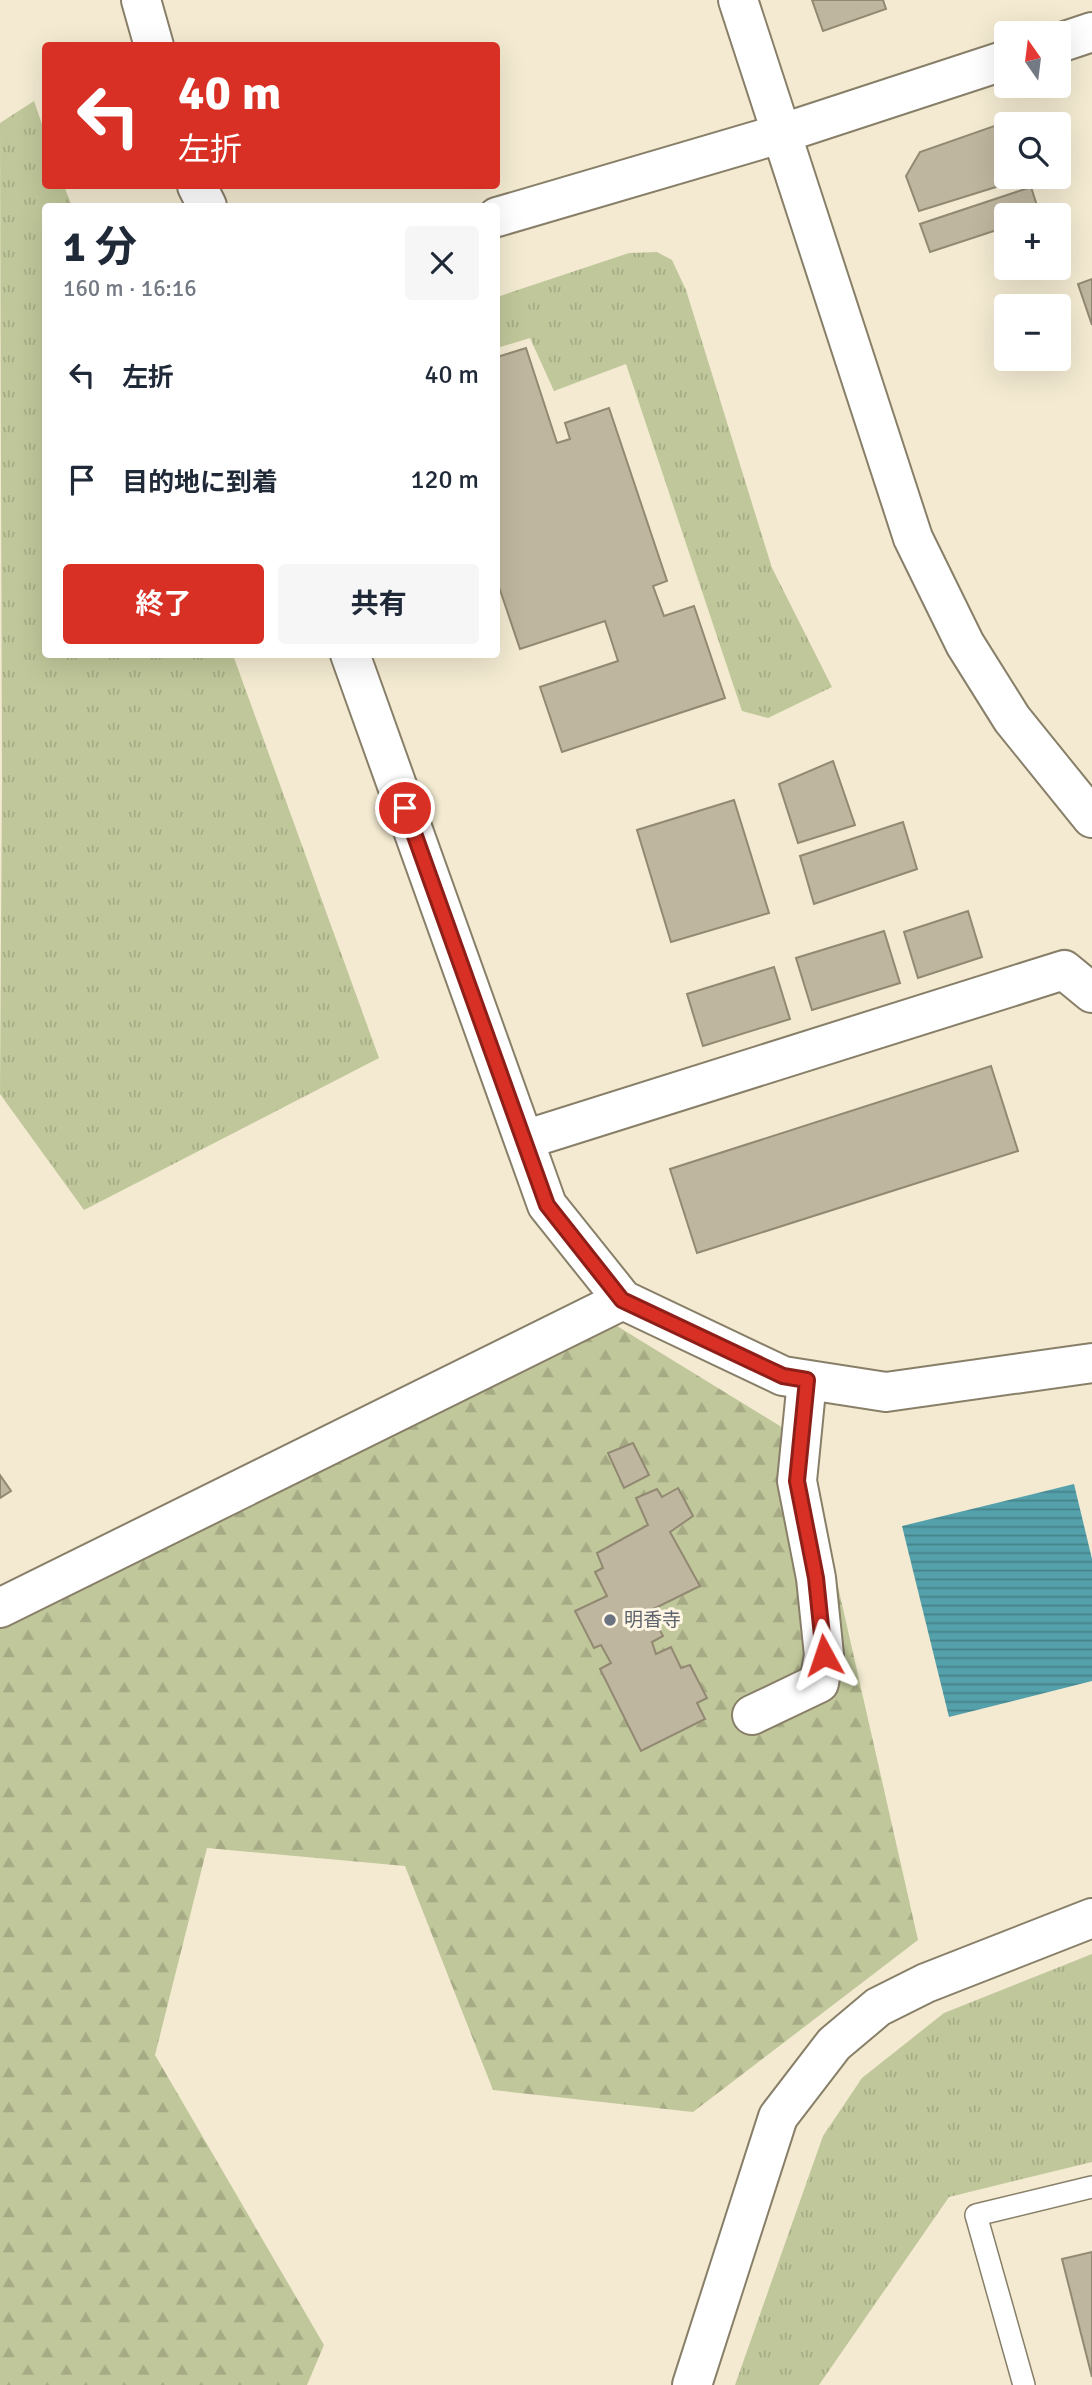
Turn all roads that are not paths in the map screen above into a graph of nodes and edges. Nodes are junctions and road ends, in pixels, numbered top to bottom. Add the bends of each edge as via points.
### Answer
1 (141, 0) edge
2 (738, 0) edge
3 (1092, 32) edge
4 (1071, 39) edge
5 (153, 42) edge
6 (994, 64) edge
7 (783, 134) junction
8 (500, 215) edge
9 (352, 658) edge
10 (1092, 817) edge
11 (1092, 993) edge
12 (524, 1140) junction
13 (622, 1300) junction
14 (1092, 1363) edge
15 (807, 1380) junction
16 (0, 1608) edge
17 (752, 1715) dead end
18 (1092, 1918) edge
19 (1092, 2187) edge
20 (692, 2385) edge
21 (1024, 2385) edge

1 - 5 street
2 - 7 street
3 - 4 street
6 - 7 street
7 - 8 street
7 - 10 street via 913,538 965,644 1012,719
9 - 12 street
11 - 12 street via 1064,970
12 - 13 street via 547,1205
13 - 15 street via 783,1376
13 - 16 street
14 - 15 street via 887,1392
15 - 17 street via 797,1481 816,1578 824,1655 819,1683
18 - 20 street via 926,1983 878,2007 817,2063 778,2117
19 - 21 lane via 976,2215

